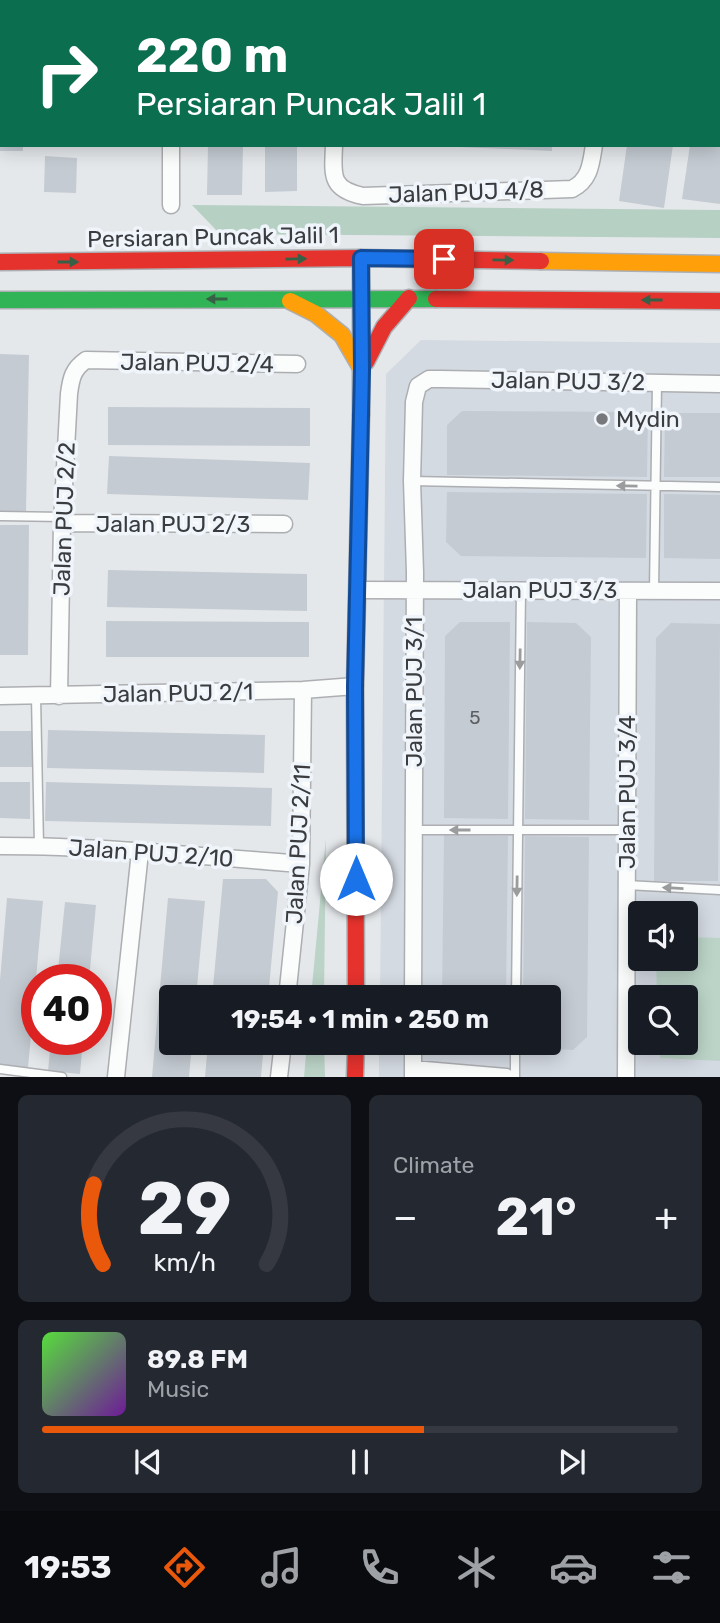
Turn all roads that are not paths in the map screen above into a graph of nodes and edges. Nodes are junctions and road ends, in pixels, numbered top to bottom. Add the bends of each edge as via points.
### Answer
1 (171, 147) edge
2 (334, 147) edge
3 (594, 147) edge
4 (171, 205) dead end
5 (361, 258) junction
6 (0, 262) edge
7 (720, 264) edge
8 (285, 298) junction
9 (362, 298) junction
10 (409, 298) junction
11 (0, 300) edge
12 (720, 301) edge
13 (98, 361) joint
14 (297, 365) dead end
15 (362, 370) junction
16 (657, 383) junction
17 (720, 384) edge
18 (418, 386) joint
19 (412, 481) junction
20 (656, 486) junction
21 (720, 487) edge
22 (0, 516) edge
23 (62, 520) junction
24 (284, 524) dead end
25 (359, 590) junction
26 (414, 590) junction
27 (521, 590) junction
28 (628, 591) junction
29 (654, 591) junction
30 (720, 591) edge
31 (355, 686) junction
32 (303, 690) junction
33 (0, 696) edge
34 (36, 696) junction
35 (59, 696) junction
36 (414, 830) junction
37 (518, 830) junction
38 (626, 830) junction
39 (0, 846) edge
40 (39, 846) junction
41 (140, 852) junction
42 (301, 864) junction
43 (626, 885) junction
44 (720, 890) edge
45 (288, 985) edge
46 (356, 985) edge
47 (413, 985) edge
48 (516, 985) edge
49 (282, 1055) edge
50 (356, 1055) edge
51 (413, 1055) edge
52 (515, 1055) edge
53 (0, 1069) edge
54 (413, 1073) edge
55 (62, 1077) edge
56 (116, 1077) edge
57 (279, 1077) edge
58 (355, 1077) edge
59 (506, 1077) edge
60 (515, 1077) edge
61 (626, 1077) edge

1 - 4 street
2 - 3 street, Jalan PUJ 4/8 via 336,183 363,196 572,189 588,175
6 -> 5 main road, Persiaran Puncak Jalil 1
5 -> 7 main road, Persiaran Puncak Jalil 1
5 - 9 main road
8 - 9 main road
8 -> 11 main road
8 - 15 main road via 342,335
9 - 10 main road
9 - 15 main road
12 -> 10 main road
10 - 15 main road via 386,321
13 - 14 street, Jalan PUJ 2/4
13 - 23 street, Jalan PUJ 2/2 via 86,360 76,367 71,380
15 - 25 main road
16 - 17 street, Jalan PUJ 3/2
16 - 18 street, Jalan PUJ 3/2 via 429,379
16 - 20 lane
18 - 19 street, Jalan PUJ 3/1
20 -> 19 lane
19 - 26 street, Jalan PUJ 3/1
20 - 21 lane
20 - 29 lane
22 - 23 lane
23 - 24 street, Jalan PUJ 2/3
23 - 35 street, Jalan PUJ 2/2
25 - 26 street, Jalan PUJ 3/3
25 - 31 main road
26 - 27 street, Jalan PUJ 3/3
26 - 36 street, Jalan PUJ 3/1
27 - 28 street, Jalan PUJ 3/3
27 -> 37 lane
28 - 29 street, Jalan PUJ 3/3
28 - 38 street, Jalan PUJ 3/4
29 - 30 street, Jalan PUJ 3/3
31 - 32 street, Jalan PUJ 2/1
31 - 46 main road
32 - 35 street, Jalan PUJ 2/1
32 - 42 street, Jalan PUJ 2/11
33 - 34 street, Jalan PUJ 2/1
34 - 35 street, Jalan PUJ 2/1
34 - 40 lane
37 -> 36 lane
36 - 47 street, Jalan PUJ 3/1
37 - 38 lane
37 -> 48 lane
38 - 43 street, Jalan PUJ 3/4
39 - 40 street, Jalan PUJ 2/10
40 - 41 street, Jalan PUJ 2/10
41 - 42 street, Jalan PUJ 2/10
41 - 56 street
42 - 45 street, Jalan PUJ 2/11
44 -> 43 lane
43 - 61 street, Jalan PUJ 3/4
49 - 57 street
50 - 58 main road
51 - 54 street
52 - 60 lane
53 - 55 lane
54 - 59 street

